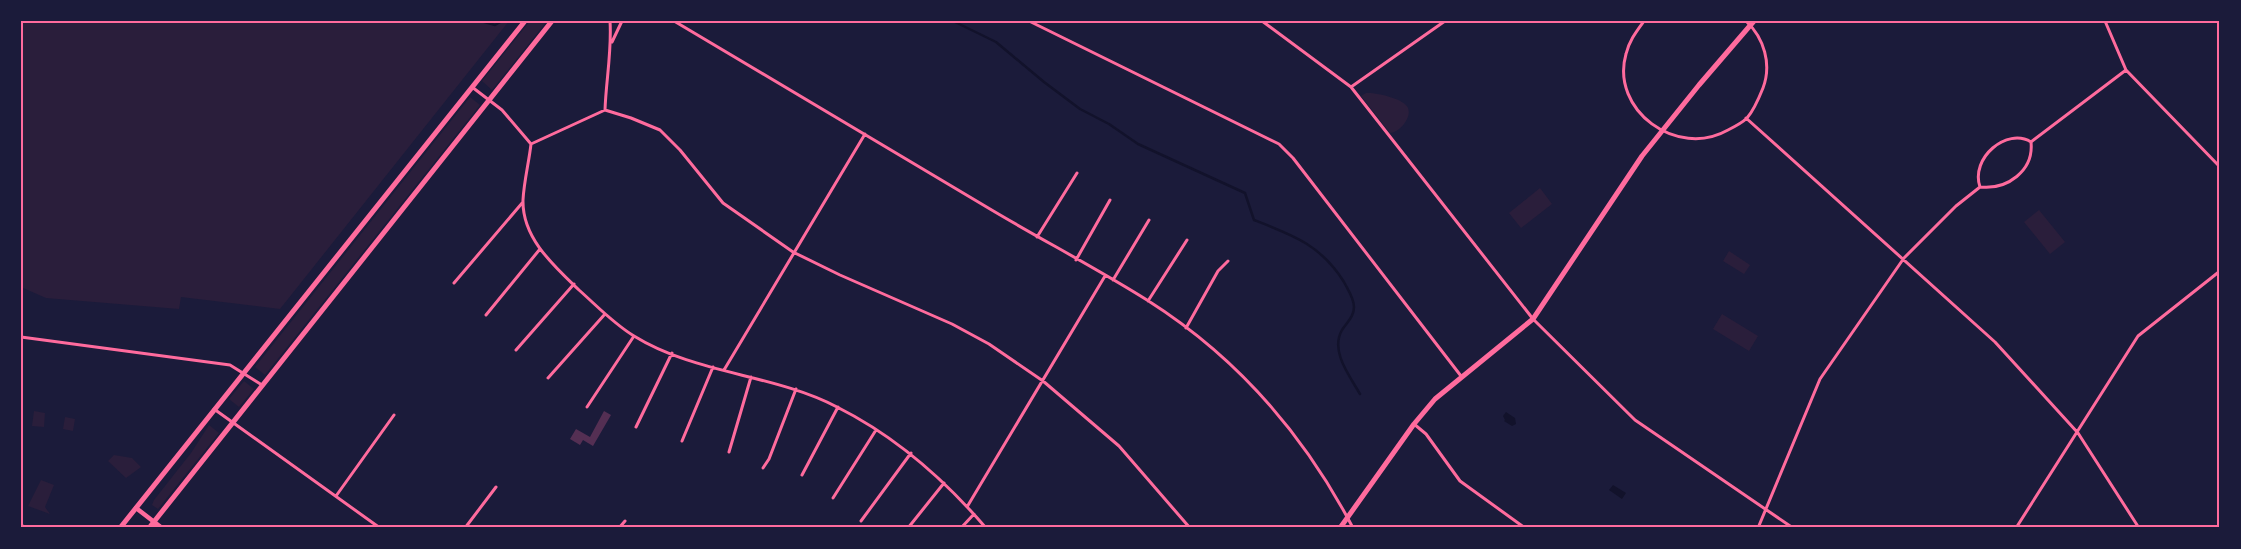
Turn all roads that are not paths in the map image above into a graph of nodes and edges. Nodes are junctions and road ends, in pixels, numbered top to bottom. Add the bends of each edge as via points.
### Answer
1 (524, 21) edge
2 (552, 21) edge
3 (610, 21) edge
4 (622, 21) edge
5 (674, 21) edge
6 (1029, 21) edge
7 (1262, 21) edge
8 (1445, 21) edge
9 (1644, 21) edge
10 (2105, 21) edge
11 (1750, 22) edge
12 (611, 45) junction
13 (2126, 70) junction
14 (472, 86) junction
15 (1351, 87) junction
16 (490, 101) junction
17 (605, 110) junction
18 (1746, 118) junction
19 (1660, 132) junction
20 (865, 134) junction
21 (2031, 142) junction
22 (531, 144) junction
23 (2220, 167) edge
24 (1077, 173) dead end
25 (1980, 186) junction
26 (1110, 200) dead end
27 (523, 202) junction
28 (1149, 220) dead end
29 (1036, 237) junction
30 (1187, 240) dead end
31 (540, 249) junction
32 (793, 252) junction
33 (1904, 258) junction
34 (1076, 260) junction
35 (1228, 261) dead end
36 (2220, 271) edge
37 (1105, 276) junction
38 (1113, 280) junction
39 (454, 283) dead end
40 (574, 284) junction
41 (1148, 300) junction
42 (605, 314) junction
43 (486, 315) dead end
44 (1533, 319) junction
45 (1186, 328) junction
46 (634, 336) junction
47 (21, 337) edge
48 (516, 350) dead end
49 (672, 354) junction
50 (713, 367) junction
51 (724, 370) junction
52 (244, 372) junction
53 (1461, 376) junction
54 (751, 377) junction
55 (548, 378) dead end
56 (1043, 380) junction
57 (263, 385) junction
58 (796, 388) junction
59 (587, 407) dead end
60 (838, 407) junction
61 (214, 409) junction
62 (394, 415) dead end
63 (233, 423) junction
64 (1414, 424) junction
65 (636, 427) dead end
66 (876, 430) junction
67 (2078, 432) junction
68 (682, 442) dead end
69 (729, 452) dead end
70 (911, 454) junction
71 (763, 468) dead end
72 (802, 475) dead end
73 (944, 483) junction
74 (496, 486) dead end
75 (336, 496) junction
76 (833, 498) dead end
77 (967, 507) junction
78 (136, 508) junction
79 (1766, 508) junction
80 (974, 514) junction
81 (1347, 517) junction
82 (625, 521) dead end
83 (862, 521) dead end
84 (154, 522) junction
85 (21, 526) edge
86 (25, 528) edge
87 (120, 528) edge
88 (149, 528) edge
89 (162, 528) edge
90 (380, 528) edge
91 (465, 528) edge
92 (619, 528) edge
93 (908, 528) edge
94 (961, 528) edge
95 (986, 528) edge
96 (1190, 528) edge
97 (1340, 528) edge
98 (1353, 528) edge
99 (1525, 528) edge
100 (1758, 528) edge
101 (1793, 528) edge
102 (2016, 528) edge
103 (2139, 528) edge

1 - 14 main road
2 - 16 main road
3 - 12 street
4 - 12 street
5 - 20 street
6 - 53 street via 1279,144
7 - 15 street
8 - 15 street
9 - 19 street via 1633,36 1625,56 1624,79 1640,112
10 - 13 street
11 - 18 street via 1763,47 1767,72 1759,98
11 - 19 main road
12 - 17 street
13 - 21 street
13 - 23 street
14 - 16 street
14 - 52 main road
15 - 44 street
16 - 22 street
16 - 57 main road
17 - 22 street
17 - 32 street via 660,130 723,203
18 - 19 street via 1723,133 1696,140
18 - 33 street
19 - 44 main road
20 - 29 street
20 - 32 street
21 - 25 street via 2026,165 2012,180 1993,188
21 - 25 street via 2025,138 2013,138 1993,149 1983,158 1978,170
22 - 27 street
24 - 29 street
25 - 33 street
26 - 34 street
27 - 31 street via 530,234
27 - 39 street
28 - 38 street
29 - 34 street
30 - 41 street
31 - 40 street
31 - 43 street
32 - 51 street
32 - 56 street via 952,324 990,344
33 - 67 street via 1995,342
33 - 79 street via 1820,379
34 - 37 street
35 - 45 street via 1218,271
36 - 67 street via 2138,336
37 - 38 street
37 - 56 street
38 - 41 street
40 - 42 street
40 - 48 street
41 - 45 street
42 - 46 street
42 - 55 street
44 - 53 main road
44 - 79 street via 1635,420
45 - 81 street via 1241,373 1288,426 1322,472
46 - 49 street
46 - 59 street
47 - 52 street via 230,365
49 - 50 street
49 - 65 street
50 - 51 street
50 - 68 street
51 - 54 street
52 - 57 street
52 - 61 main road
53 - 64 main road
54 - 58 street
54 - 69 street
56 - 77 street
56 - 96 street via 1119,446
57 - 63 main road
58 - 60 street
58 - 71 street via 770,459
60 - 66 street
60 - 72 street
61 - 63 street
61 - 78 main road
62 - 75 street
63 - 75 street
63 - 84 main road
64 - 81 main road
64 - 99 street via 1426,434 1460,481
66 - 70 street
66 - 76 street
67 - 102 street
67 - 103 street
70 - 73 street
70 - 83 street
73 - 77 street
73 - 93 street
74 - 91 street
75 - 90 street
77 - 80 street
78 - 84 street
78 - 87 main road
79 - 100 street
79 - 101 street
80 - 94 street
80 - 95 street
81 - 97 main road
81 - 98 street
82 - 92 street
84 - 88 main road
84 - 89 street
85 - 86 street

